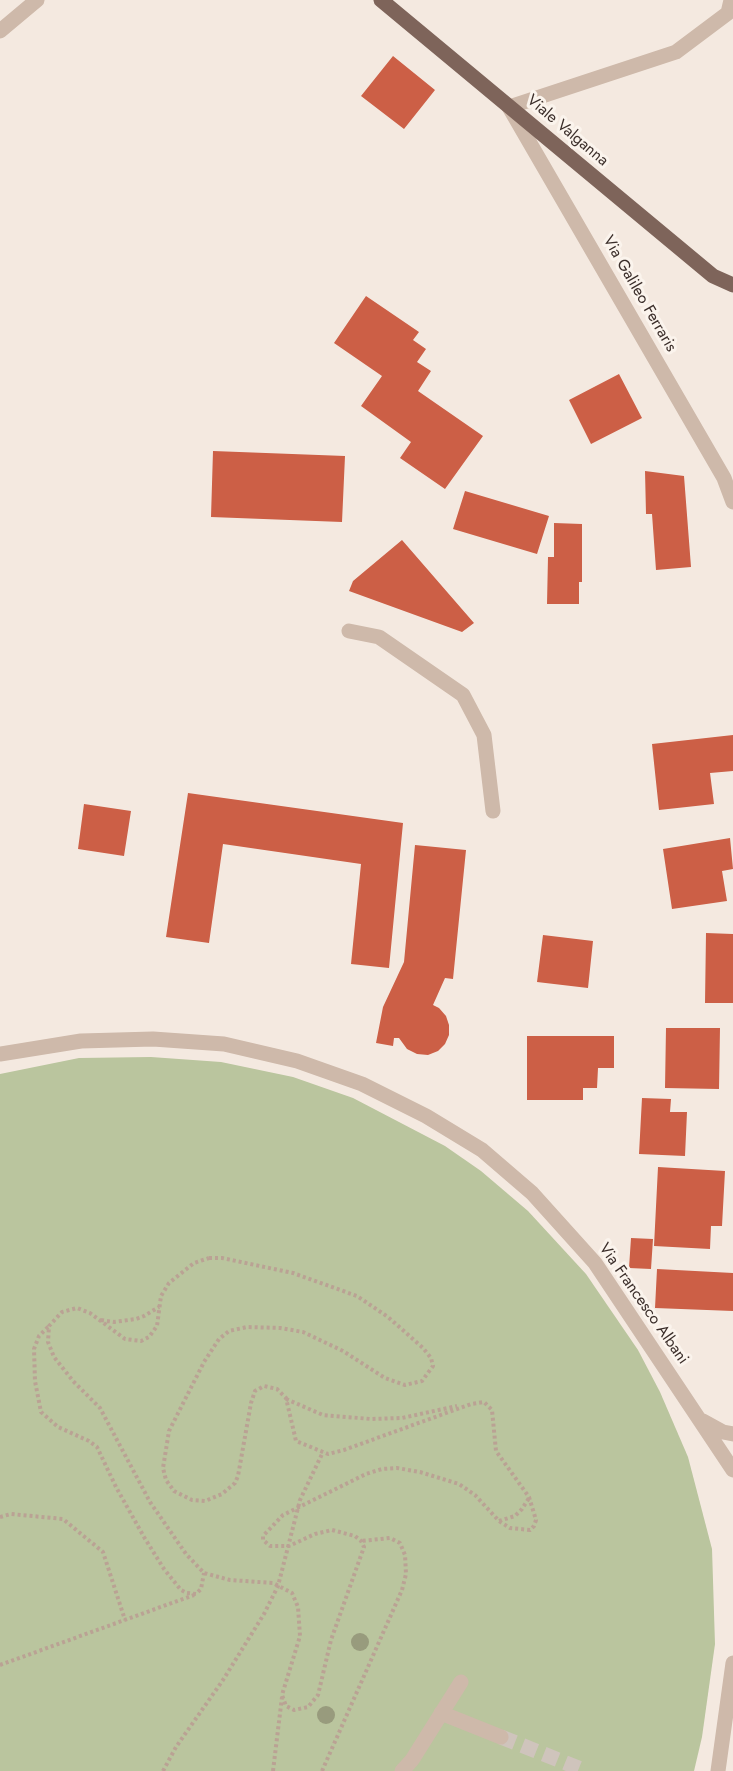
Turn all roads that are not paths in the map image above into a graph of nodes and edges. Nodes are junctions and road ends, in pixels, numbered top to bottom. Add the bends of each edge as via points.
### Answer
1 (37, 0) edge
2 (381, 0) edge
3 (731, 0) edge
4 (0, 31) edge
5 (508, 107) junction
6 (733, 285) edge
7 (733, 502) edge
8 (349, 631) dead end
9 (493, 811) dead end
10 (0, 1054) edge
11 (699, 1418) junction
12 (733, 1434) edge
13 (733, 1470) edge
14 (733, 1662) edge
15 (461, 1682) dead end
16 (441, 1713) junction
17 (501, 1737) tunnel mouth
18 (402, 1771) edge
19 (718, 1771) edge

1 - 4 street
2 - 5 main road, Viale Valganna
3 - 5 street via 729,13 676,52
5 - 6 main road, Viale Valganna via 713,276
5 - 7 street, Via Galileo Ferraris via 724,478
8 - 9 street via 379,637 463,695 484,735
10 - 11 street, Via Francesco Albani via 81,1041 153,1038 224,1044 297,1061 351,1080 426,1116 482,1150 532,1193 595,1263
11 - 12 street
11 - 13 street, Via Francesco Albani
14 - 19 street
15 - 16 street
16 - 17 street
16 - 18 street

